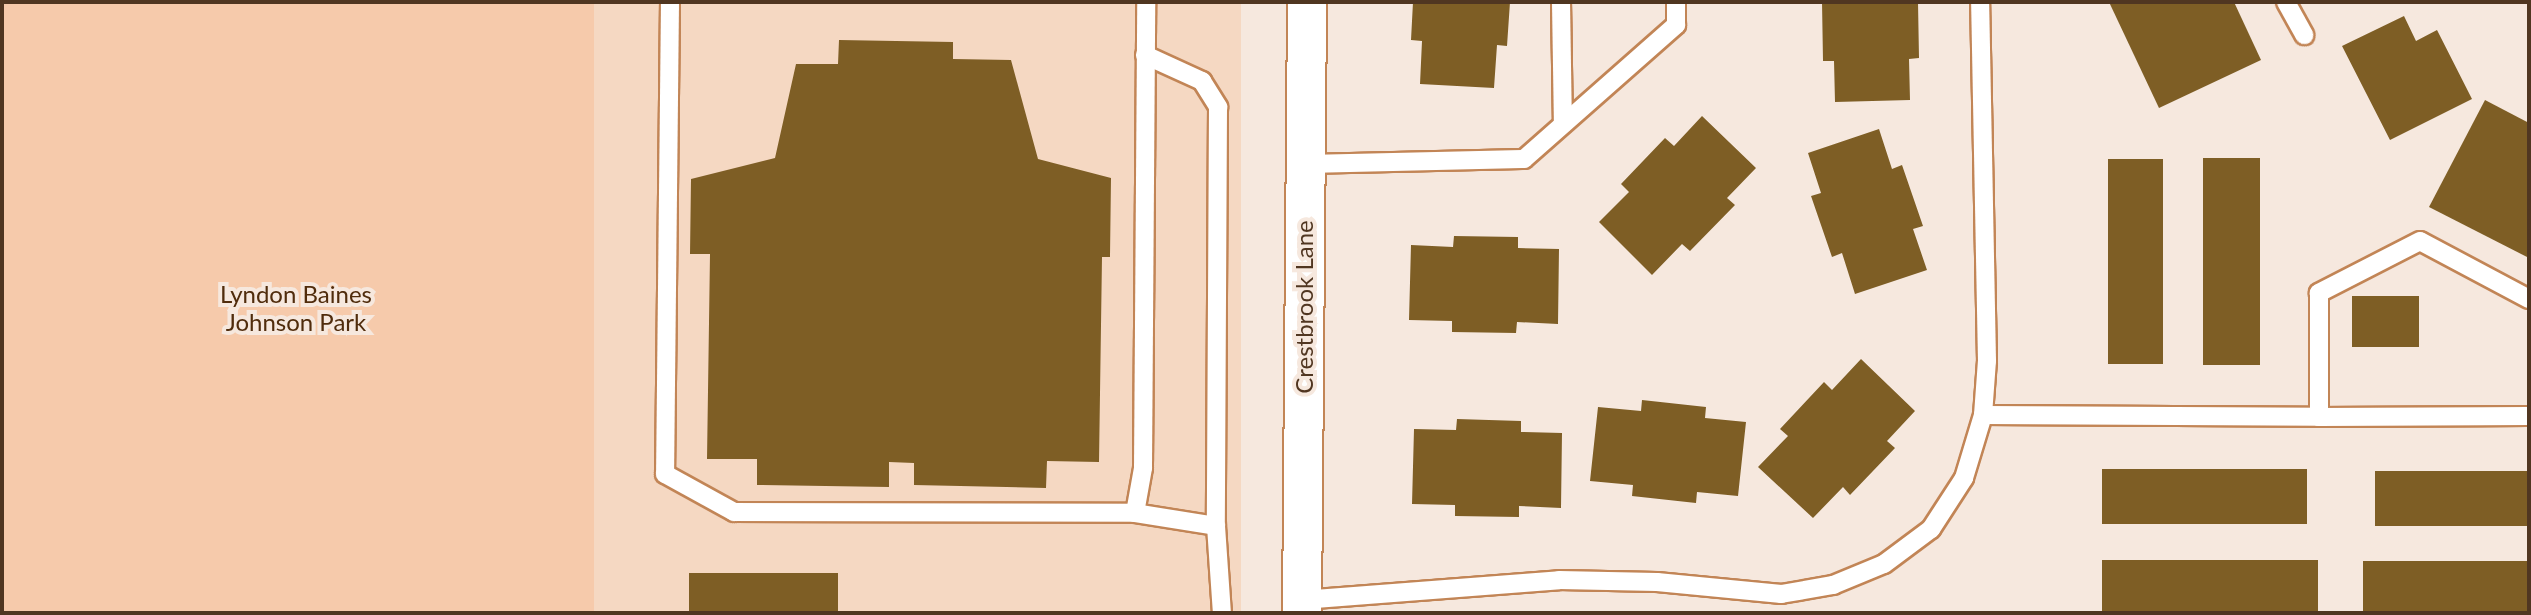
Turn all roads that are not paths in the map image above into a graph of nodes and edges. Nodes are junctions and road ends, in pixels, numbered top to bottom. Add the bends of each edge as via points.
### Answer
1 (670, 2) edge
2 (1146, 2) edge
3 (1307, 2) edge
4 (1561, 2) edge
5 (1676, 2) edge
6 (1980, 2) edge
7 (2286, 2) edge
8 (2304, 35) dead end
9 (1145, 55) junction
10 (1563, 124) junction
11 (1305, 164) junction
12 (2529, 299) edge
13 (1983, 415) junction
14 (2529, 416) edge
15 (2319, 417) junction
16 (1135, 513) junction
17 (1216, 526) junction
18 (1302, 606) edge
19 (1222, 613) edge

1 - 16 lane via 665,474 734,512
2 - 9 lane
3 - 11 street, Crestbrook Lane
4 - 10 lane
5 - 10 lane via 1676,25
6 - 13 lane via 1987,361
7 - 8 lane
9 - 16 lane via 1143,468
9 - 17 lane via 1202,81 1218,107
10 - 11 lane via 1524,159
11 - 18 street, Crestbrook Lane
12 - 15 lane via 2420,241 2319,293
13 - 15 lane
13 - 18 lane via 1964,478 1931,529 1884,564 1833,585 1781,594 1657,582 1559,580
14 - 15 lane
16 - 17 lane
17 - 19 lane

